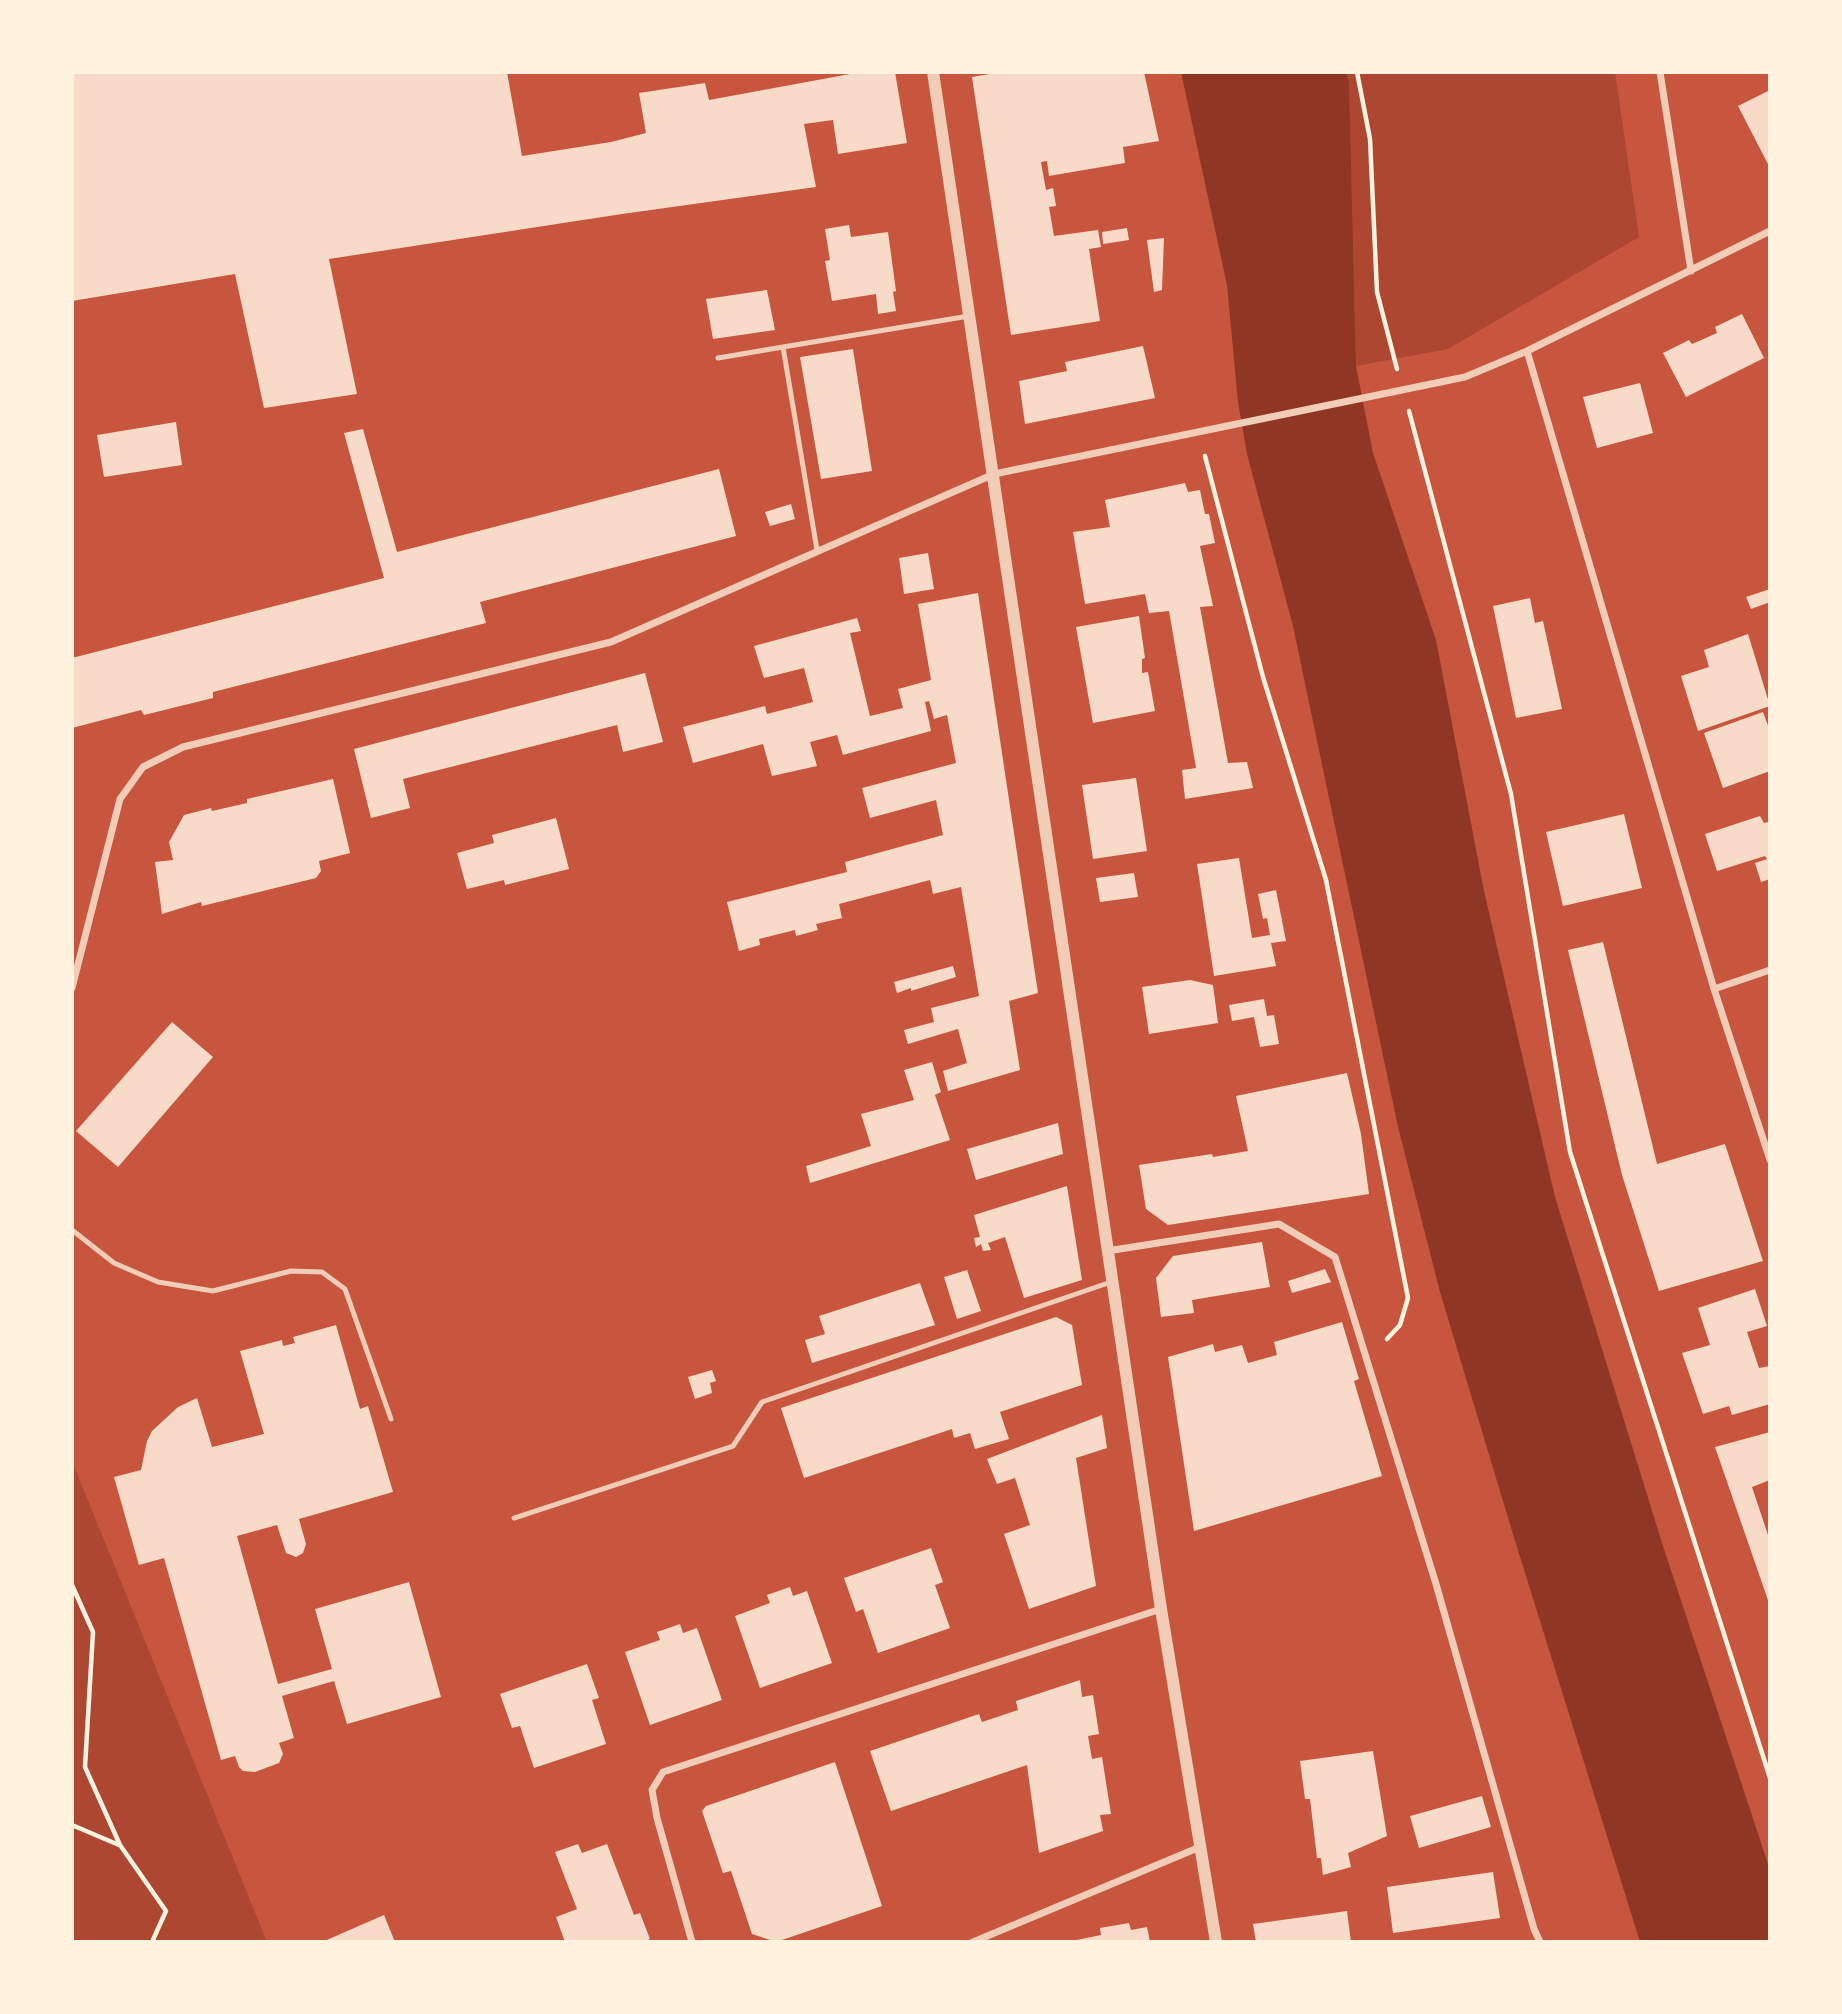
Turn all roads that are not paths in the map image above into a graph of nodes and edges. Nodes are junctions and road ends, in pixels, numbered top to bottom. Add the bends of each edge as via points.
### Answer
1 (933, 72) edge
2 (1660, 72) edge
3 (1770, 231) edge
4 (1691, 271) junction
5 (969, 316) junction
6 (783, 347) junction
7 (1527, 351) junction
8 (718, 358) dead end
9 (994, 474) junction
10 (817, 550) junction
11 (72, 951) edge
12 (81, 953) junction
13 (1770, 970) edge
14 (72, 988) edge
15 (1714, 989) junction
16 (1770, 1160) edge
17 (72, 1230) edge
18 (1107, 1251) junction
19 (1111, 1282) junction
20 (391, 1419) dead end
21 (514, 1518) dead end
22 (1161, 1609) junction
23 (1201, 1846) junction
24 (692, 1942) edge
25 (973, 1942) edge
26 (1216, 1942) edge
27 (1540, 1942) edge

1 - 5 street
2 - 4 street
3 - 4 street
4 - 7 street
5 - 6 lane
5 - 9 street
6 - 8 lane
6 - 10 lane
7 - 9 street via 1465,377
7 - 15 street
9 - 10 street
9 - 18 street
10 - 12 street via 611,642 183,747 143,767 120,799
11 - 12 street
12 - 14 street
13 - 15 street
15 - 16 street
17 - 20 lane via 114,1263 158,1282 213,1291 291,1271 322,1272 345,1289
18 - 19 street
18 - 27 street via 1279,1224 1335,1257
19 - 21 lane via 762,1402 733,1446
19 - 22 street
22 - 23 street
22 - 24 street via 663,1772 652,1790
23 - 25 street
23 - 26 street

